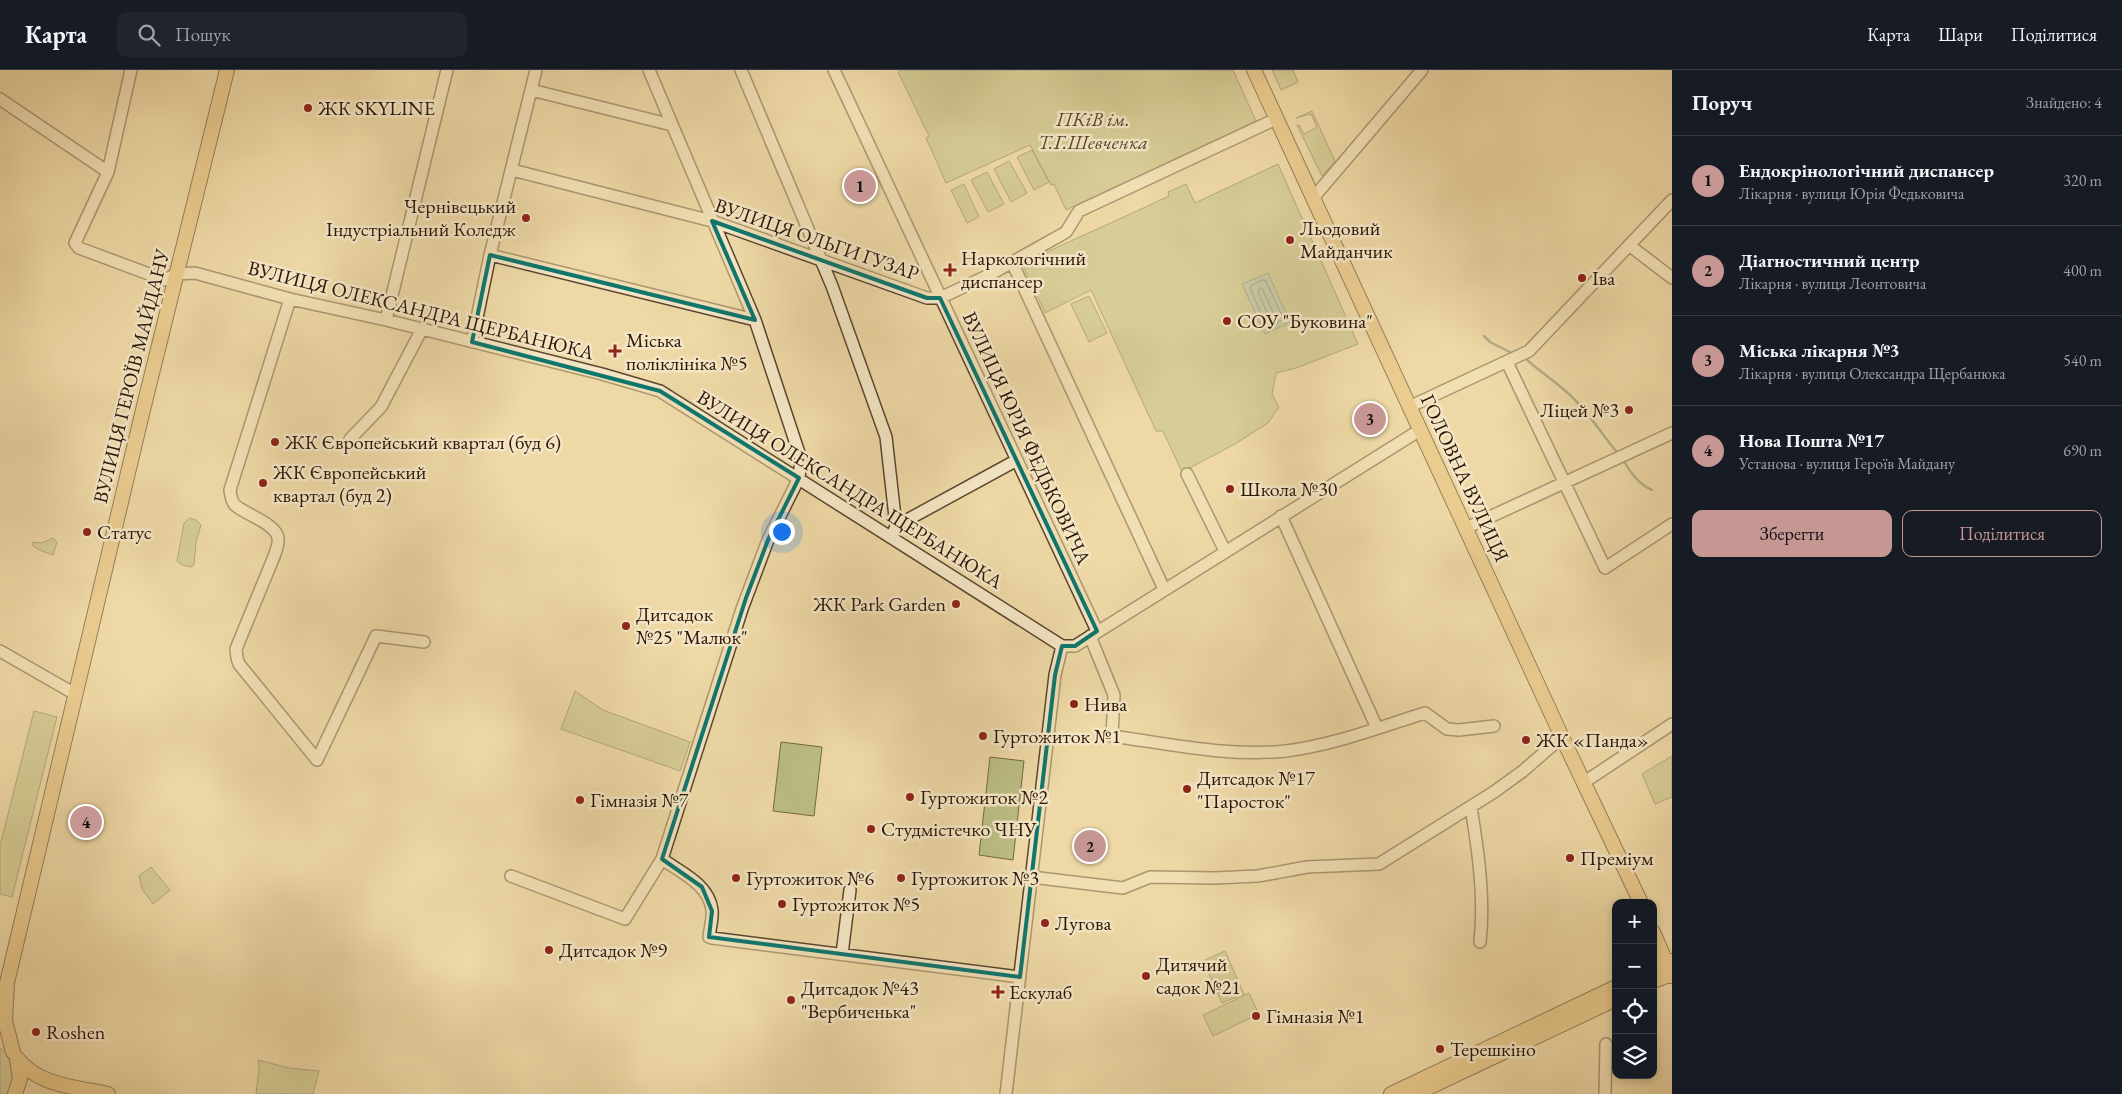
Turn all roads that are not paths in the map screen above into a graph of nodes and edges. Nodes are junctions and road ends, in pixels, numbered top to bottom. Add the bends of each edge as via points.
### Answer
1 (131, 70) edge
2 (227, 70) edge
3 (447, 70) edge
4 (536, 70) edge
5 (648, 70) edge
6 (741, 70) edge
7 (834, 70) edge
8 (1254, 70) edge
9 (1422, 70) edge
10 (531, 90) junction
11 (0, 99) edge
12 (1276, 119) junction
13 (672, 125) junction
14 (512, 170) junction
15 (108, 172) junction
16 (1314, 197) junction
17 (1672, 200) edge
18 (712, 221) junction
19 (1629, 245) junction
20 (490, 255) junction
21 (822, 260) junction
22 (1012, 262) junction
23 (176, 274) junction
24 (1672, 278) edge
25 (940, 298) junction
26 (290, 299) junction
27 (386, 320) junction
28 (755, 320) junction
29 (422, 329) junction
30 (472, 342) junction
31 (1507, 362) junction
32 (1409, 406) junction
33 (1420, 430) junction
34 (1672, 433) edge
35 (350, 439) dead end
36 (1017, 460) junction
37 (1187, 474) dead end
38 (799, 478) junction
39 (1564, 483) junction
40 (1281, 516) junction
41 (1672, 524) edge
42 (1466, 528) junction
43 (894, 531) junction
44 (1225, 551) junction
45 (1164, 589) junction
46 (1093, 634) junction
47 (424, 642) dead end
48 (1062, 646) junction
49 (0, 651) edge
50 (75, 694) junction
51 (1672, 724) edge
52 (1494, 726) dead end
53 (1377, 728) junction
54 (1562, 737) junction
55 (1583, 782) junction
56 (1471, 806) junction
57 (662, 859) junction
58 (511, 876) dead end
59 (1031, 878) junction
60 (850, 890) dead end
61 (1639, 899) edge
62 (1657, 940) edge
63 (1480, 942) dead end
64 (842, 954) junction
65 (1657, 970) edge
66 (1671, 970) edge
67 (1020, 976) junction
68 (1657, 979) edge
69 (7, 984) junction
70 (1612, 989) edge
71 (0, 996) edge
72 (1612, 1001) edge
73 (0, 1042) edge
74 (1606, 1044) dead end
75 (15, 1055) junction
76 (15, 1094) edge
77 (108, 1094) edge
78 (1006, 1094) edge
79 (1391, 1094) edge
80 (1415, 1094) edge
81 (1605, 1094) edge

1 - 15 street
2 - 23 main road, ВУЛИЦЯ ГЕРОЇВ МАЙДАНУ
3 - 27 street
4 - 10 street
5 - 13 street
6 - 21 street
7 - 25 street, ВУЛИЦЯ ЮРІЯ ФЕДЬКОВИЧА
8 - 12 main road, ГОЛОВНА ВУЛИЦЯ
9 - 16 street
10 - 13 street
10 - 14 street
11 - 15 street
12 - 16 main road, ГОЛОВНА ВУЛИЦЯ
12 - 22 street, ВУЛИЦЯ ОЛЬГИ ГУЗАР via 1079,211 1066,232
13 - 18 street
14 - 18 street, ВУЛИЦЯ ОЛЬГИ ГУЗАР
14 - 20 street
15 - 23 street, ВУЛИЦЯ ОЛЕКСАНДРА ЩЕРБАНЮКА via 75,243 79,248 165,280
16 - 32 main road, ГОЛОВНА ВУЛИЦЯ
17 - 19 street
18 - 21 street, ВУЛИЦЯ ОЛЬГИ ГУЗАР
18 - 28 street
19 - 24 street
19 - 31 street via 1540,342
20 - 28 street
20 - 30 street
21 - 25 street, ВУЛИЦЯ ОЛЬГИ ГУЗАР via 927,298
21 - 43 street via 886,437
22 - 25 street, ВУЛИЦЯ ОЛЬГИ ГУЗАР
22 - 45 street
23 - 26 street, ВУЛИЦЯ ОЛЕКСАНДРА ЩЕРБАНЮКА via 195,273
23 - 50 main road, ВУЛИЦЯ ГЕРОЇВ МАЙДАНУ
25 - 36 street, ВУЛИЦЯ ЮРІЯ ФЕДЬКОВИЧА
26 - 27 street, ВУЛИЦЯ ОЛЕКСАНДРА ЩЕРБАНЮКА
26 - 47 street via 230,490 236,506 276,532 278,539 275,554 236,649 236,658 317,760 376,636
27 - 29 street, ВУЛИЦЯ ОЛЕКСАНДРА ЩЕРБАНЮКА
28 - 38 street via 801,459
29 - 30 street, ВУЛИЦЯ ОЛЕКСАНДРА ЩЕРБАНЮКА
29 - 35 street via 380,407
30 - 38 street, ВУЛИЦЯ ОЛЕКСАНДРА ЩЕРБАНЮКА via 660,391
31 - 32 street
31 - 39 street
32 - 33 main road, ГОЛОВНА ВУЛИЦЯ
33 - 40 street
33 - 42 main road, ГОЛОВНА ВУЛИЦЯ
34 - 39 street
36 - 43 street
36 - 46 street, ВУЛИЦЯ ЮРІЯ ФЕДЬКОВИЧА
37 - 44 street
38 - 43 street, ВУЛИЦЯ ОЛЕКСАНДРА ЩЕРБАНЮКА
38 - 57 street via 768,540 746,598
39 - 41 street via 1605,568
39 - 42 street
40 - 44 street
40 - 53 street
42 - 54 main road, ГОЛОВНА ВУЛИЦЯ
43 - 48 street, ВУЛИЦЯ ОЛЕКСАНДРА ЩЕРБАНЮКА
44 - 45 street
45 - 46 street
46 - 48 street via 1075,646
46 - 53 street, ВУЛИЦЯ ЮРІЯ ФЕДЬКОВИЧА via 1114,695 1112,736 1238,752 1287,750 1328,743
48 - 59 street via 1055,675
49 - 50 street
50 - 69 main road, ВУЛИЦЯ ГЕРОЇВ МАЙДАНУ
51 - 55 street
52 - 53 street via 1447,729 1426,713
54 - 55 main road, ГОЛОВНА ВУЛИЦЯ
54 - 56 street via 1523,771
55 - 61 main road, ГОЛОВНА ВУЛИЦЯ
56 - 59 street via 1379,864 1307,867 1258,876 1150,877 1123,888
56 - 63 street via 1483,919
57 - 58 street via 626,918
57 - 64 street via 702,887 712,911 709,937
59 - 67 street
60 - 64 street
62 - 66 main road
64 - 67 street
65 - 66 main road
66 - 68 main road
67 - 78 street
69 - 71 main road
69 - 75 main road via 5,1021
70 - 79 main road
72 - 80 main road
73 - 75 main road
74 - 81 street
75 - 76 main road via 20,1079
75 - 77 main road via 35,1076

